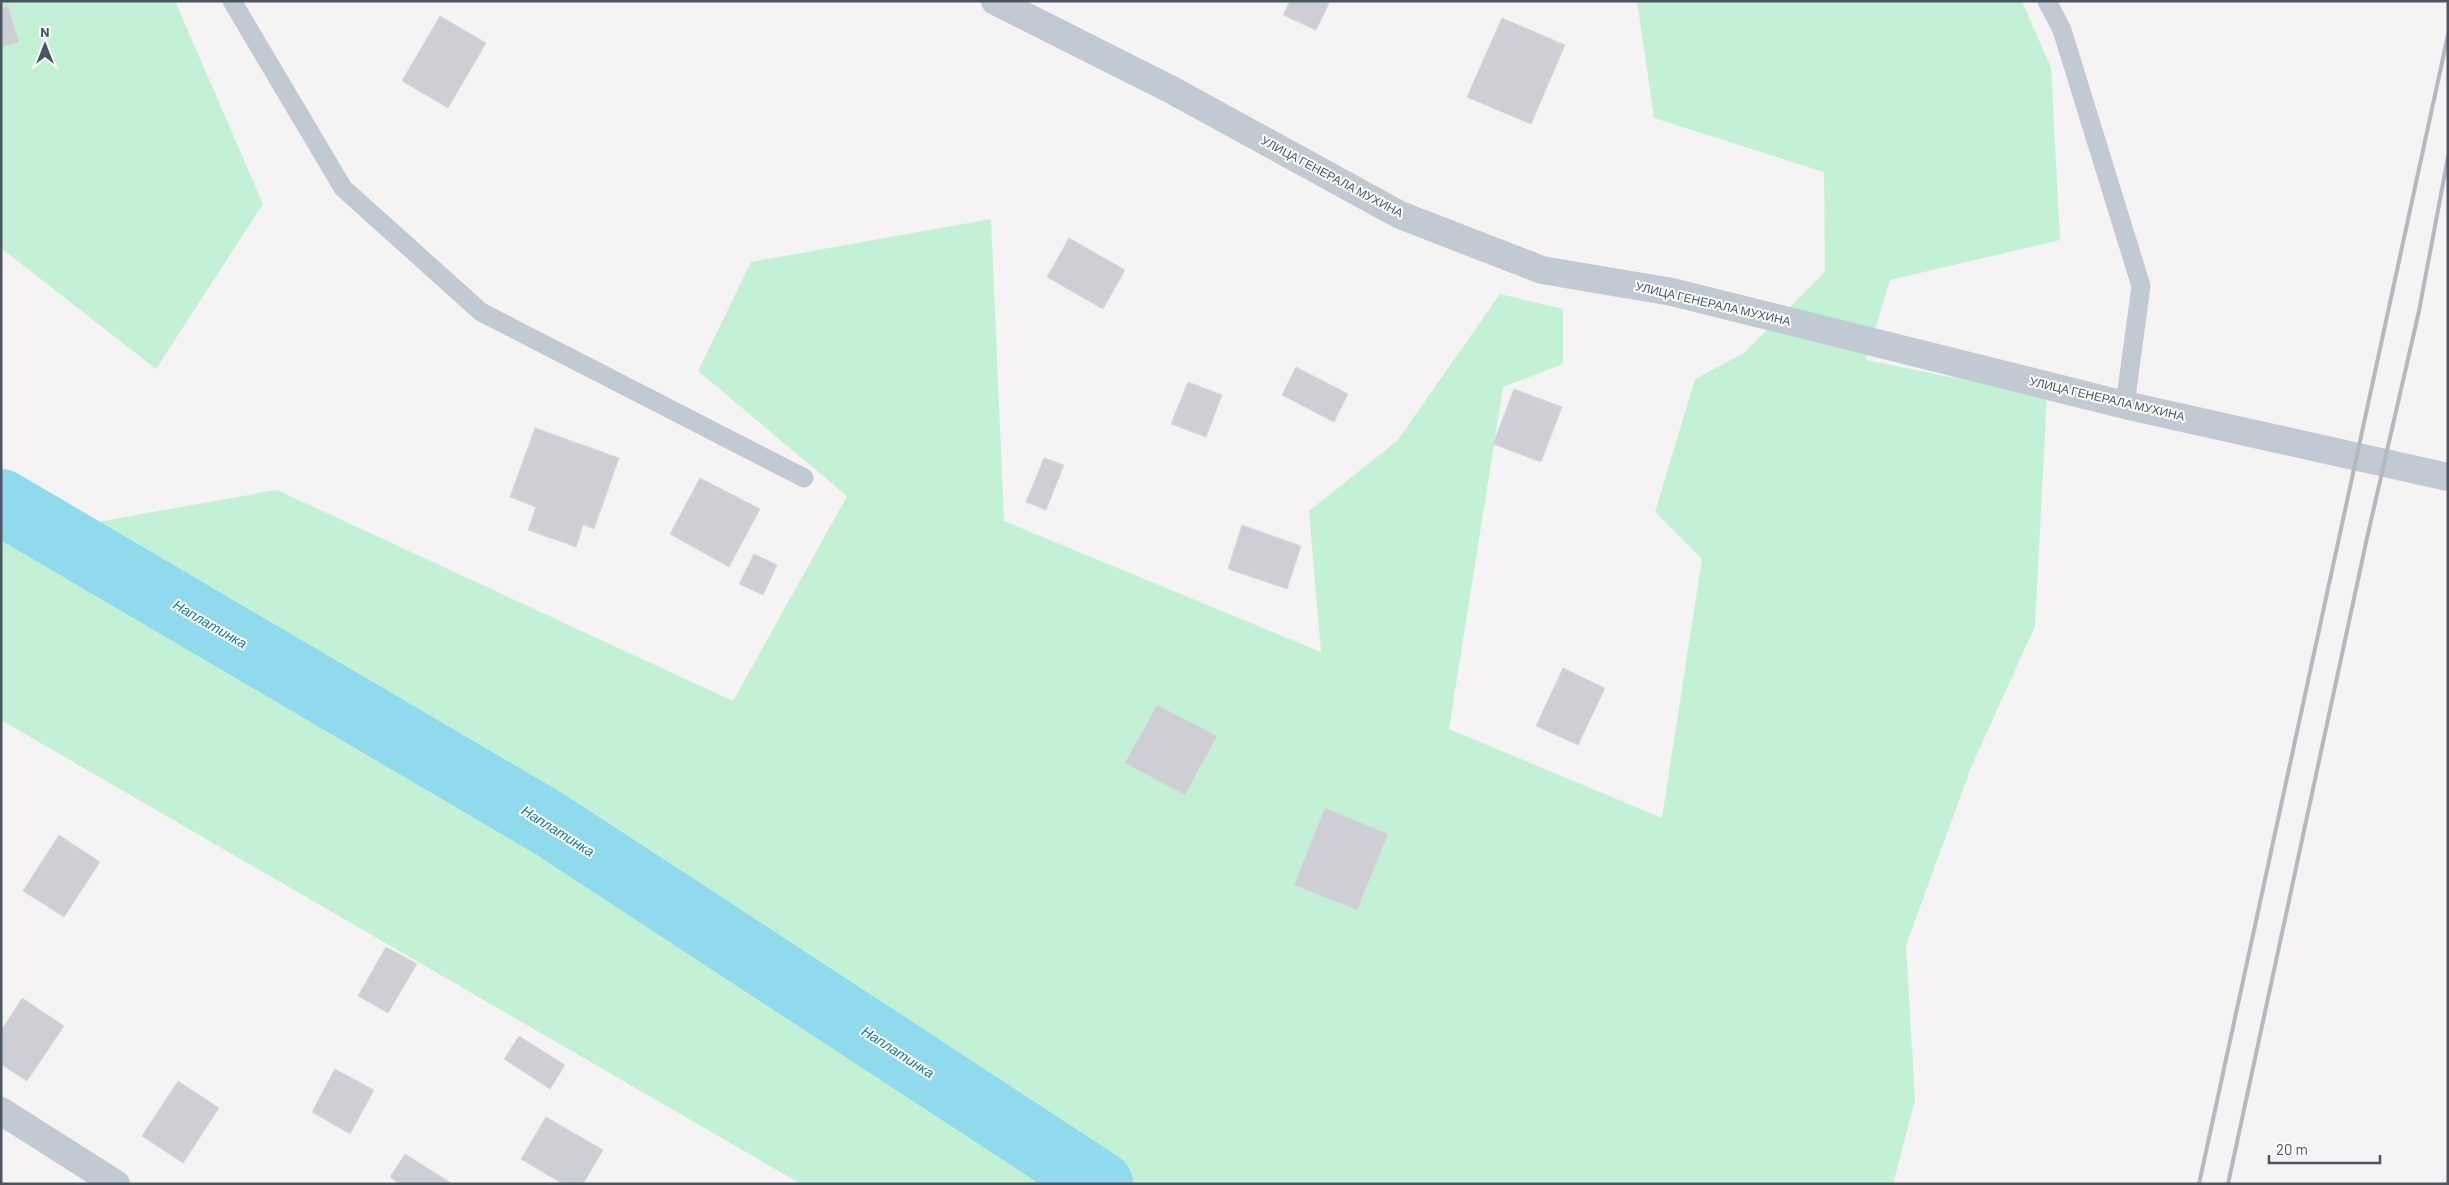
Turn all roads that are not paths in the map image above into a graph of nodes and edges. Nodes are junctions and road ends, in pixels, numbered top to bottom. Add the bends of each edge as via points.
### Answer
1 (232, 1) edge
2 (995, 1) edge
3 (2047, 1) edge
4 (2126, 405) junction
5 (2448, 477) edge
6 (804, 478) dead end
7 (1, 1111) edge
8 (116, 1184) edge

1 - 6 lane via 342,188 481,312
2 - 4 street, УЛИЦА ГЕНЕРАЛА МУХИНА via 1170,89 1400,215 1542,270 1672,292
3 - 4 lane via 2062,30 2141,286
4 - 5 street, УЛИЦА ГЕНЕРАЛА МУХИНА
7 - 8 street

